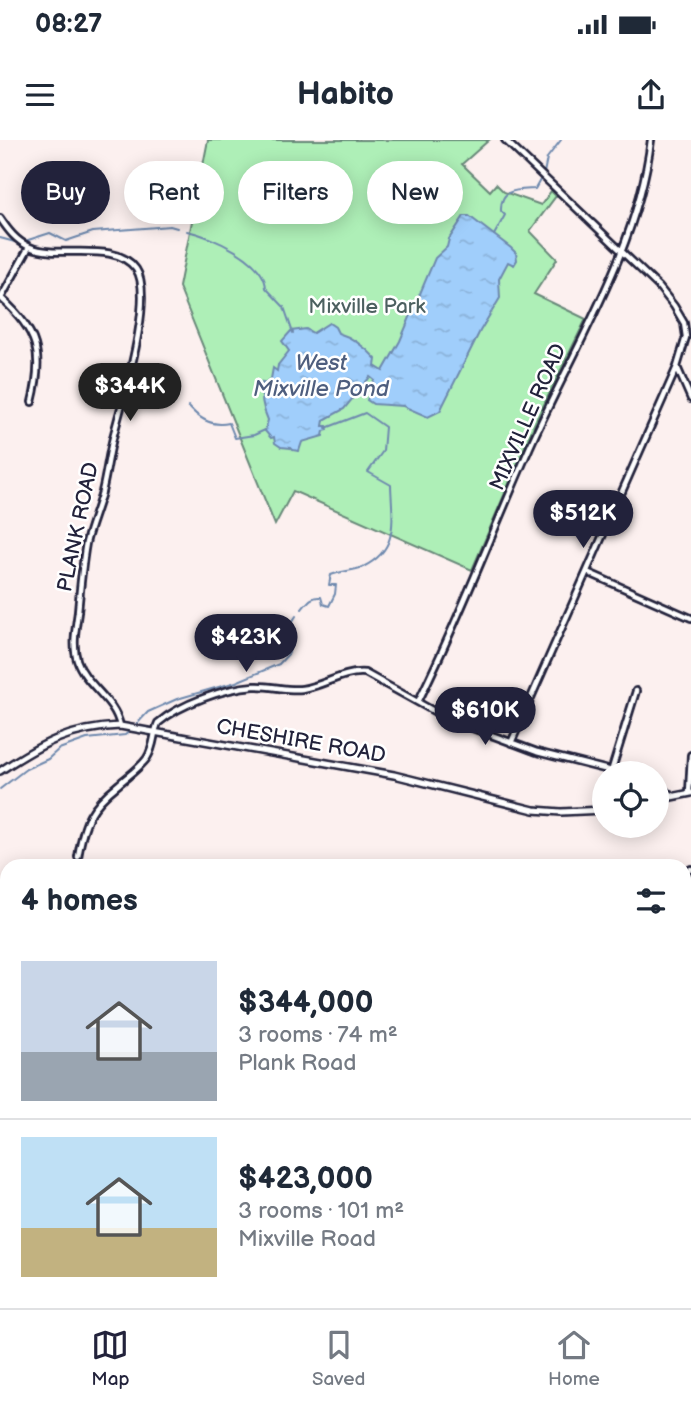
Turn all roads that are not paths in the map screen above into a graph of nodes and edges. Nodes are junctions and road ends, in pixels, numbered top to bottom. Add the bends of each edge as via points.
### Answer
1 (505, 140) edge
2 (651, 140) edge
3 (0, 218) edge
4 (29, 247) junction
5 (620, 251) junction
6 (1, 298) edge
7 (677, 367) junction
8 (691, 399) edge
9 (32, 402) dead end
10 (587, 572) junction
11 (691, 618) edge
12 (636, 691) dead end
13 (418, 702) junction
14 (120, 726) junction
15 (155, 730) junction
16 (511, 743) junction
17 (691, 755) edge
18 (614, 761) edge
19 (592, 764) edge
20 (0, 771) edge
21 (669, 793) edge
22 (690, 793) edge
23 (674, 796) junction
24 (669, 797) edge
25 (592, 811) edge
26 (78, 857) dead end

1 - 5 street
2 - 5 street, MIXVILLE ROAD via 639,199
3 - 4 street via 15,238
4 - 6 street
4 - 14 street, PLANK ROAD via 117,257 135,268 141,282 135,344 85,552 75,639 80,667
5 - 7 street via 659,288 684,323 686,337
5 - 13 street, MIXVILLE ROAD
6 - 9 street via 21,315 37,347 38,378
7 - 8 street
7 - 10 street
10 - 11 street
10 - 16 street
12 - 18 street
13 - 15 street via 365,673 354,672 302,689 254,686 221,692 177,709
13 - 16 street
14 - 15 main road, CHESHIRE ROAD
14 - 20 main road, CHESHIRE ROAD via 56,737
15 - 25 main road, CHESHIRE ROAD via 394,775 534,810
15 - 26 street via 148,757 90,813
16 - 19 street
17 - 22 street
21 - 23 street
22 - 23 main road
23 - 24 main road

